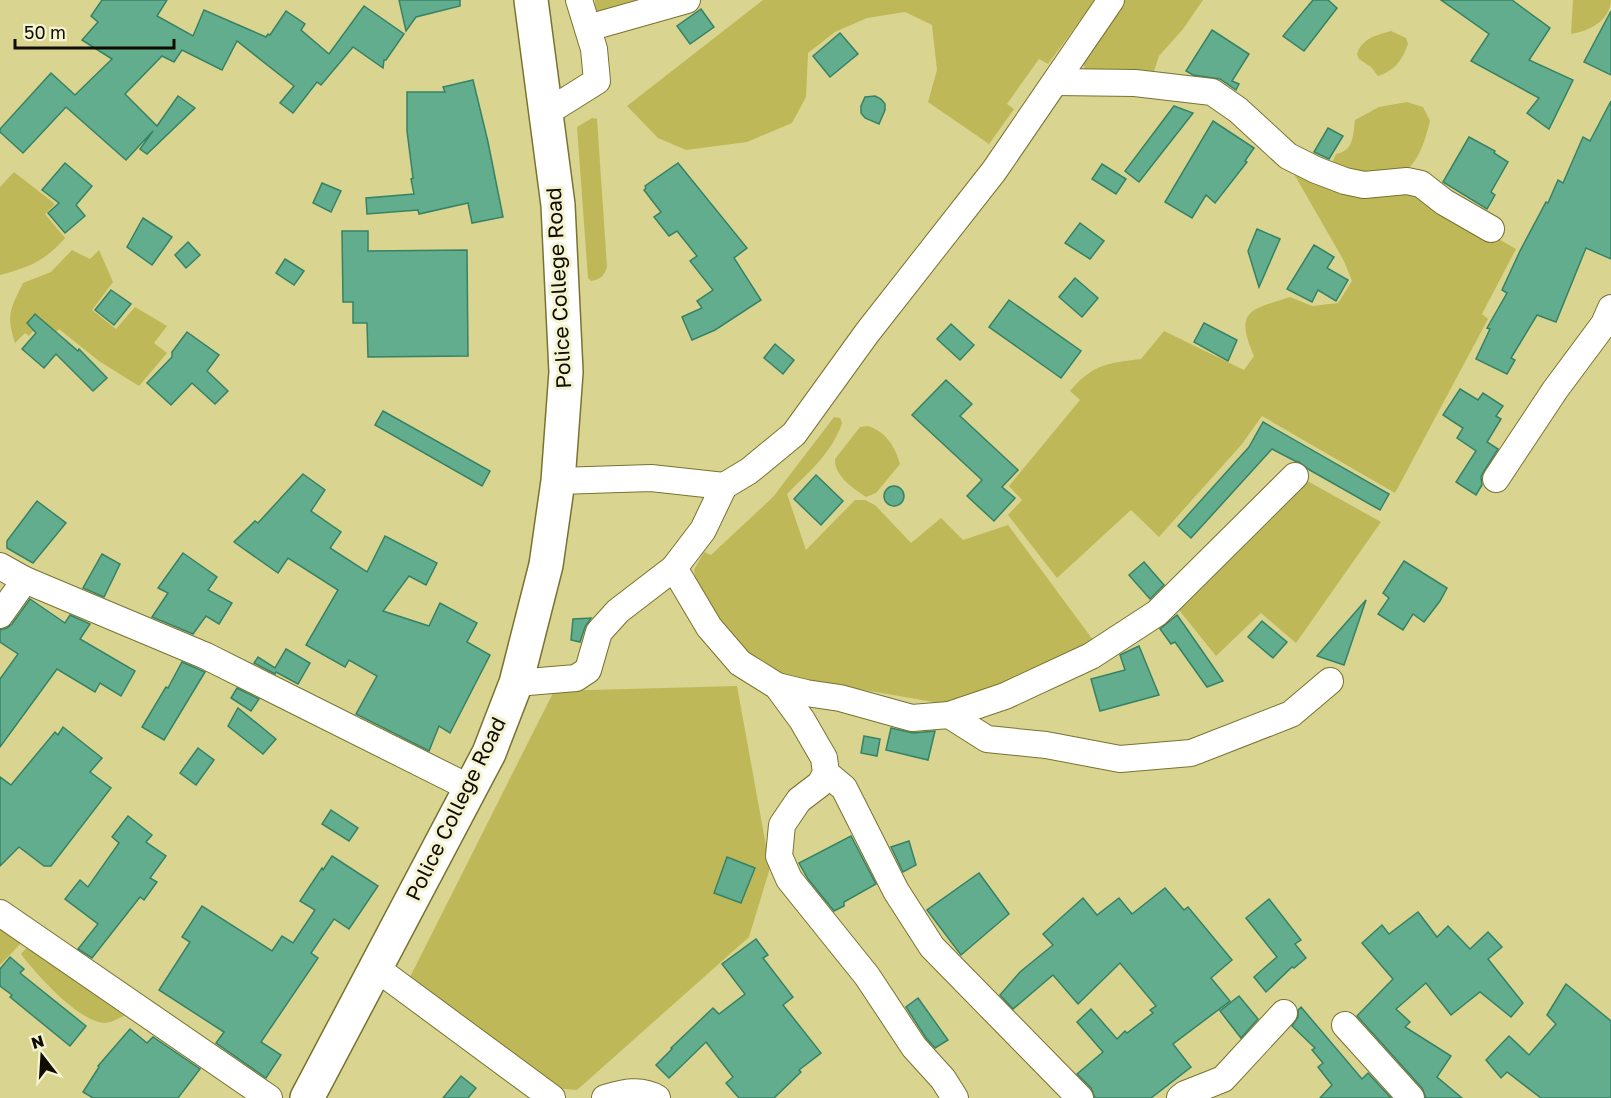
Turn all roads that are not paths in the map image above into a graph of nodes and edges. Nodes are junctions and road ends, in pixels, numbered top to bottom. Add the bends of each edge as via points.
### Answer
1 (531, 0) edge
2 (579, 0) edge
3 (687, 0) edge
4 (1112, 0) edge
5 (588, 28) junction
6 (1056, 82) junction
7 (546, 113) junction
8 (1491, 230) dead end
9 (1611, 308) edge
10 (1295, 476) dead end
11 (1496, 479) dead end
12 (558, 481) junction
13 (724, 486) junction
14 (0, 566) edge
15 (674, 568) junction
16 (25, 580) junction
17 (0, 615) edge
18 (1330, 681) dead end
19 (516, 682) junction
20 (777, 686) junction
21 (949, 716) junction
22 (826, 773) junction
23 (470, 788) junction
24 (0, 913) edge
25 (376, 968) junction
26 (1284, 1013) dead end
27 (1346, 1025) dead end
28 (269, 1098) edge
29 (307, 1098) edge
30 (552, 1098) edge
31 (605, 1098) edge
32 (657, 1098) edge
33 (955, 1098) edge
34 (1080, 1098) edge
35 (1180, 1098) edge
36 (1411, 1098) edge

1 - 7 street, Police College Road
2 - 5 street
3 - 5 street
4 - 6 street
5 - 7 street via 597,81
6 - 8 street via 1135,83 1212,92 1288,156 1316,170 1364,185 1407,181 1421,184
6 - 13 street via 994,171 867,333 794,434
7 - 12 street, Police College Road via 558,205 566,372
9 - 11 street via 1604,324
10 - 21 street via 1157,613 1065,669
12 - 13 street via 651,478
12 - 19 street, Police College Road via 546,565
13 - 15 street via 703,530
14 - 16 street
15 - 19 street via 618,611 599,632 588,670 576,678
15 - 20 street via 709,627 740,663
16 - 17 street
16 - 23 street via 206,656
18 - 21 street via 1291,714 1191,753 1120,759 987,739
19 - 23 street, Police College Road via 489,753
20 - 21 street via 912,718
20 - 22 street via 824,758
22 - 33 street via 820,784 799,800 782,825 779,856 789,879 867,976 914,1047
22 - 34 street via 844,788 896,891 932,947
23 - 25 street, Police College Road
24 - 28 street
25 - 29 street, Police College Road
25 - 30 street
26 - 35 street via 1223,1079
27 - 36 street
31 - 32 street via 632,1092

